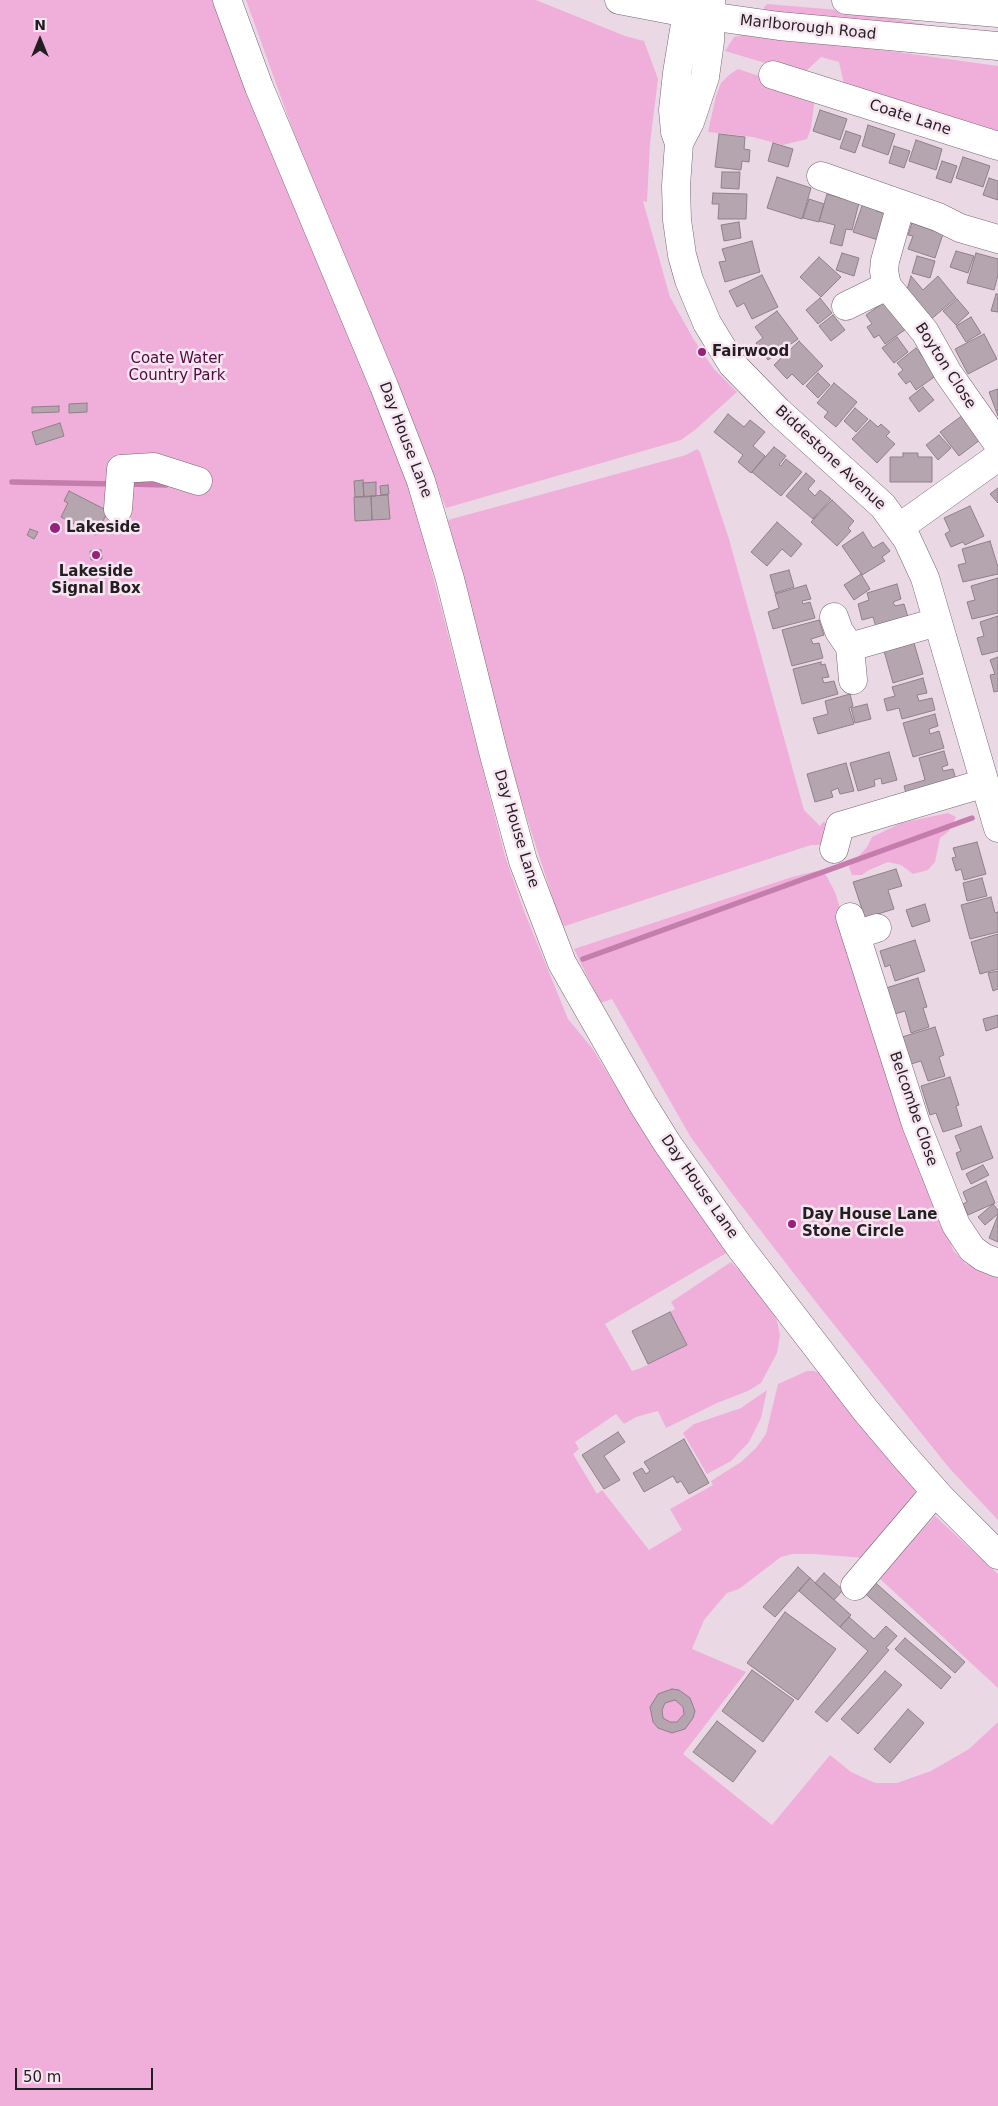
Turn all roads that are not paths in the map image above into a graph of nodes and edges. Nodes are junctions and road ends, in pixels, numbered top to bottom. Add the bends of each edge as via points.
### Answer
1 (227, 0) edge
2 (619, 0) edge
3 (846, 0) edge
4 (700, 8) edge
5 (998, 13) edge
6 (998, 46) edge
7 (773, 75) dead end
8 (998, 146) edge
9 (821, 176) dead end
10 (901, 204) junction
11 (998, 239) edge
12 (887, 286) junction
13 (846, 306) dead end
14 (998, 444) edge
15 (998, 457) edge
16 (198, 481) dead end
17 (120, 493) dead end
18 (900, 527) junction
19 (834, 617) dead end
20 (937, 622) junction
21 (850, 648) junction
22 (853, 680) dead end
23 (985, 783) junction
24 (998, 828) edge
25 (835, 831) dead end
26 (861, 927) dead end
27 (998, 1263) edge
28 (935, 1492) junction
29 (998, 1555) edge
30 (855, 1586) dead end

1 - 28 street, Day House Lane via 259,87 421,481 448,570 523,861 562,963 642,1103 695,1184 866,1411
2 - 4 street, Marlborough Road
3 - 5 street
4 - 6 street, Marlborough Road via 779,26
4 - 18 street, Biddestone Avenue via 705,77 690,122 679,143 676,186 679,237 689,280 707,322 732,364 778,411 883,506
7 - 8 street, Coate Lane via 825,78
9 - 10 street
10 - 11 street via 960,228
10 - 12 street via 884,261
12 - 13 street
12 - 14 street, Boyton Close via 925,332 948,374
15 - 18 street
16 - 17 street via 154,467 120,469
18 - 20 street, Biddestone Avenue via 918,561
19 - 21 street
20 - 21 street
20 - 23 street, Biddestone Avenue
21 - 22 street
23 - 24 street, Biddestone Avenue
23 - 25 street
26 - 27 street, Belcombe Close via 916,1124 956,1225 972,1249
28 - 29 street, Day House Lane
28 - 30 street

